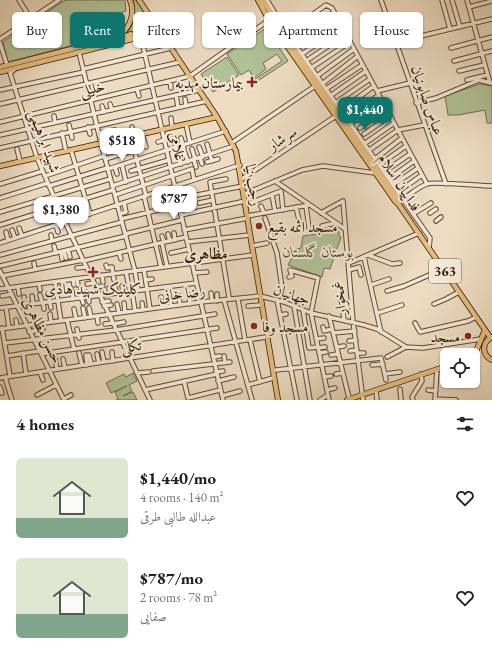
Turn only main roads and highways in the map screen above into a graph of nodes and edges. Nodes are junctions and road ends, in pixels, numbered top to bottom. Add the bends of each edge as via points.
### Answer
1 (130, 0) edge
2 (139, 0) edge
3 (258, 0) edge
4 (263, 0) edge
5 (147, 12) edge
6 (125, 32) edge
7 (125, 36) edge
8 (125, 40) edge
9 (75, 48) edge
10 (95, 48) edge
11 (171, 48) edge
12 (0, 66) edge
13 (0, 71) edge
14 (218, 117) junction
15 (0, 166) edge
16 (399, 205) junction
17 (485, 330) junction
18 (491, 337) edge
19 (478, 348) edge
20 (485, 353) junction
21 (480, 355) edge
22 (492, 360) edge
23 (440, 368) edge
24 (348, 399) edge
25 (278, 400) edge

1 - 6 main road via 132,17
2 - 5 main road, رجب نیا
3 - 16 main road
4 - 16 main road, فداییان اسلام / 363 via 367,151 398,199
7 - 8 main road via 132,35
9 - 12 main road
10 - 13 main road
11 - 14 main road, رجب نیا
14 - 15 main road
14 - 25 main road, رجب نیا via 234,144 240,165
16 - 17 main road, فداییان اسلام / 363
17 - 18 main road, فداییان اسلام / 363
17 - 19 main road
18 - 20 main road via 484,345
20 - 21 main road
20 - 22 main road
23 - 24 main road

